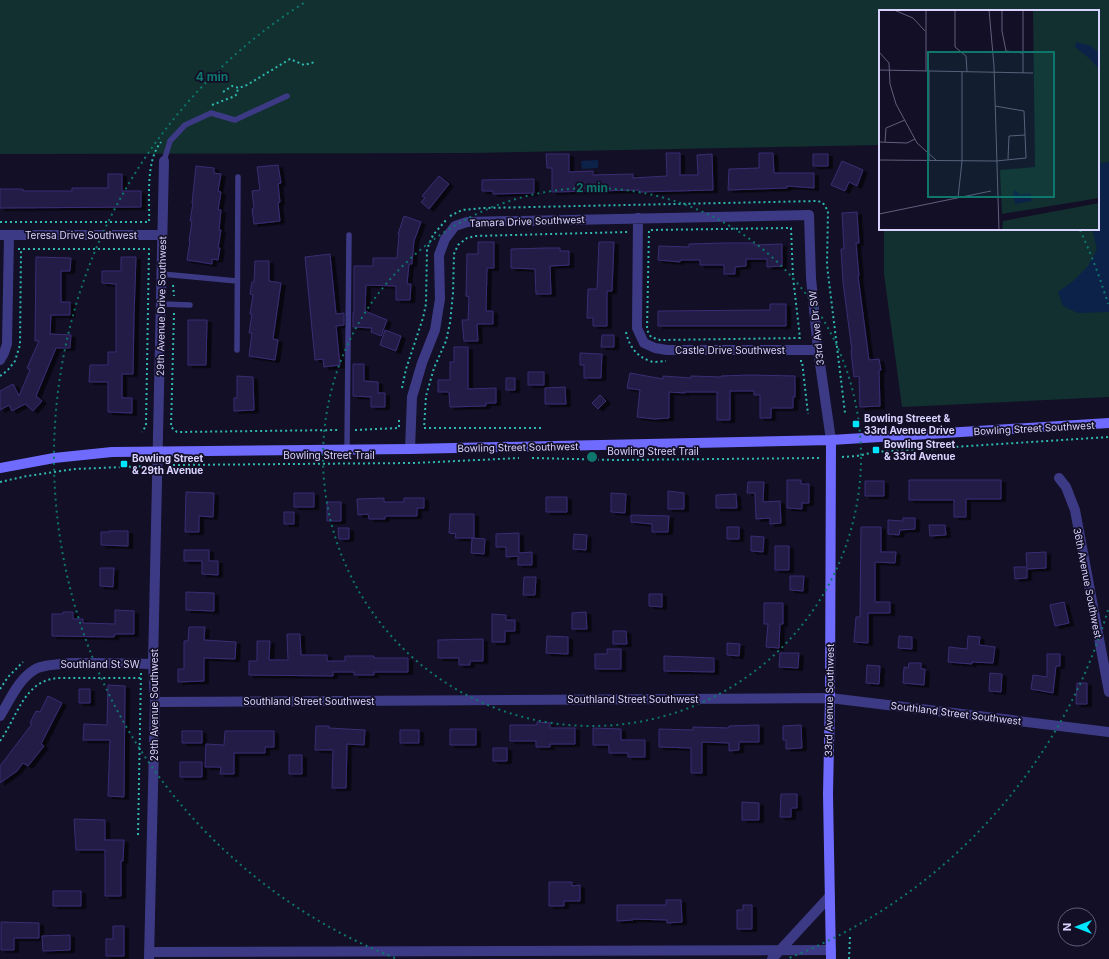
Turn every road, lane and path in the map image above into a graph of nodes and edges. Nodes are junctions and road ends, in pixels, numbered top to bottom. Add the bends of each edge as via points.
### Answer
1 (315, 62) dead end
2 (222, 92) dead end
3 (287, 96) dead end
4 (164, 161) joint
5 (238, 177) dead end
6 (809, 215) joint
7 (638, 218) junction
8 (0, 222) edge
9 (149, 222) dead end
10 (4, 235) edge
11 (162, 235) junction
12 (349, 235) dead end
13 (628, 238) dead end
14 (16, 249) dead end
15 (162, 274) junction
16 (172, 275) junction
17 (236, 280) junction
18 (162, 304) junction
19 (174, 305) junction
20 (190, 305) dead end
21 (625, 328) dead end
22 (800, 338) joint
23 (236, 350) dead end
24 (818, 350) junction
25 (0, 360) edge
26 (797, 360) dead end
27 (666, 362) dead end
28 (808, 414) dead end
29 (1109, 423) edge
30 (399, 428) dead end
31 (541, 428) dead end
32 (347, 430) junction
33 (142, 432) dead end
34 (1109, 437) edge
35 (830, 440) junction
36 (410, 449) junction
37 (347, 450) junction
38 (158, 451) junction
39 (525, 458) dead end
40 (531, 458) dead end
41 (830, 458) junction
42 (173, 464) dead end
43 (144, 466) dead end
44 (0, 468) edge
45 (1058, 478) dead end
46 (0, 482) edge
47 (23, 662) dead end
48 (142, 664) junction
49 (154, 664) junction
50 (140, 678) junction
51 (154, 678) junction
52 (0, 689) edge
53 (1109, 692) edge
54 (830, 698) junction
55 (155, 702) junction
56 (0, 716) edge
57 (1109, 732) edge
58 (0, 741) edge
59 (138, 835) dead end
60 (830, 896) junction
61 (850, 936) dead end
62 (780, 950) junction
63 (831, 955) edge
64 (149, 956) edge
65 (772, 959) edge
66 (849, 959) edge

1 - 2 path via 304,64 290,60 247,85 240,88 232,86
3 - 4 lane via 235,120 211,113 185,125 170,141
4 - 11 street, 29th Avenue Drive Southwest
5 - 17 lane
6 - 7 street, Tamara Drive Southwest
6 - 24 street, 33rd Ave Dr SW via 811,278
7 - 24 street, Castle Drive Southwest via 637,328 644,343 668,350
7 - 36 street, Tamara Drive Southwest via 466,222 455,226 444,239 439,255 440,299 435,330 412,397
8 - 9 path
10 - 11 street, Teresa Drive Southwest
10 - 25 street via 7,344
11 - 15 street, 29th Avenue Drive Southwest
12 - 32 lane
13 - 31 path via 628,231 475,236 466,238 458,245 454,254 454,293 450,323 426,396 424,428
14 - 33 path via 149,249 146,426
15 - 16 lane
15 - 18 street, 29th Avenue Drive Southwest
16 - 17 lane
16 - 19 path
17 - 23 lane
18 - 19 lane
18 - 38 street, 29th Avenue Drive Southwest
19 - 20 lane
19 - 32 path via 171,427 177,432
21 - 27 path via 629,344 639,355 651,362
22 - 22 path via 660,340 650,337 647,330 649,230 791,228 793,277
24 - 35 street, 33rd Ave Dr SW
26 - 28 path via 802,361
29 - 35 main road, Bowling Street Southwest
30 - 32 path
32 - 37 lane
34 - 41 path, Bowling Street Trail via 875,452
35 - 36 main road, Bowling Street Southwest
35 - 41 main road, 33rd Avenue Southwest
36 - 37 main road, Bowling Street Southwest
37 - 38 main road, Bowling Street Southwest
38 - 44 main road, Bowling Street Southwest via 83,454
38 - 49 street, 29th Avenue Southwest
39 - 42 path, Bowling Street Trail via 415,463
40 - 41 path, Bowling Street Trail
41 - 54 main road, 33rd Avenue Southwest
43 - 46 path via 75,469
45 - 53 street, 36th Avenue Southwest via 1066,487 1075,510
47 - 52 path
48 - 49 street, Southland St SW
48 - 50 path
48 - 56 street, Southland St SW via 55,664 35,669 22,681
49 - 51 street, 29th Avenue Southwest
50 - 51 path
50 - 58 path via 47,679 29,692
50 - 59 path
51 - 55 street, 29th Avenue Southwest
54 - 55 street, Southland Street Southwest
54 - 57 street, Southland Street Southwest
54 - 60 main road, 33rd Avenue Southwest
55 - 64 street, 29th Avenue Southwest
60 - 62 street
60 - 63 main road, 33rd Avenue Southwest
61 - 66 path
62 - 63 street
62 - 64 street
62 - 65 street

